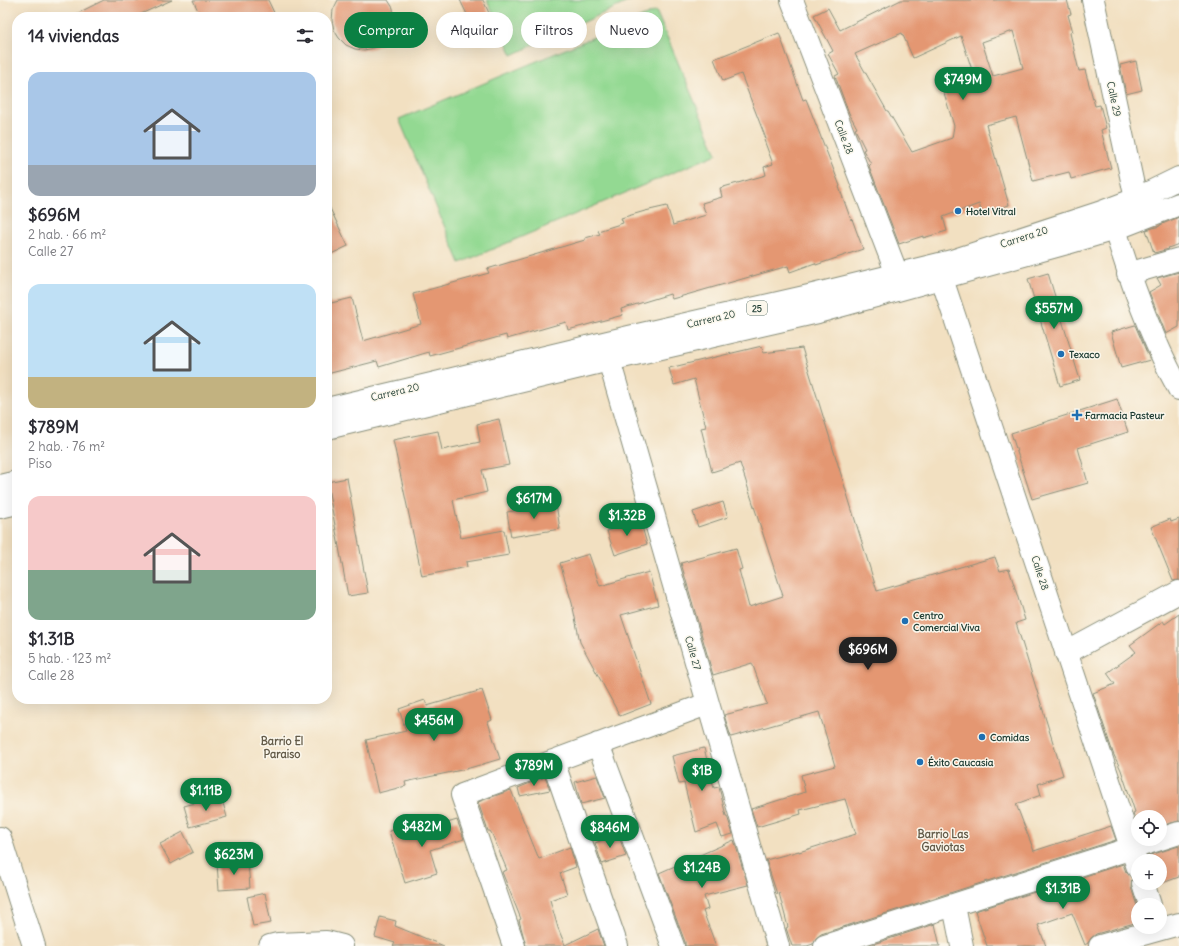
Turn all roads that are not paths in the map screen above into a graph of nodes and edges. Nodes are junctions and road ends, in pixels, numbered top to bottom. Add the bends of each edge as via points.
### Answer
1 (792, 0) edge
2 (1093, 0) edge
3 (1179, 178) edge
4 (1136, 198) junction
5 (1179, 204) edge
6 (1114, 229) junction
7 (1179, 259) edge
8 (897, 274) junction
9 (1128, 274) junction
10 (942, 279) junction
11 (609, 360) junction
12 (1179, 389) edge
13 (332, 408) edge
14 (332, 427) edge
15 (12, 483) edge
16 (0, 486) edge
17 (12, 504) edge
18 (0, 507) edge
19 (1179, 592) edge
20 (1066, 653) junction
21 (707, 704) junction
22 (598, 744) junction
23 (553, 761) junction
24 (1179, 833) edge
25 (0, 838) edge
26 (1134, 854) edge
27 (1142, 854) edge
28 (1131, 859) edge
29 (954, 906) junction
30 (1179, 924) edge
31 (1167, 930) edge
32 (1160, 934) edge
33 (34, 946) edge
34 (270, 946) edge
35 (342, 946) edge
36 (514, 946) edge
37 (617, 946) edge
38 (672, 946) edge
39 (778, 946) edge
40 (825, 946) edge
41 (962, 946) edge
42 (1100, 946) edge

1 - 8 street, Calle 28
2 - 4 street, Calle 29
3 - 4 street, Carrera 20 / 25
4 - 8 street, Carrera 20 / 25 via 1099,213 952,261
5 - 6 street, Carrera 20 / 25
6 - 9 street
6 - 10 street, Carrera 20 / 25
7 - 9 street
8 - 13 street, Carrera 20 / 25
9 - 12 street via 1167,368
10 - 11 street, Carrera 20 / 25 via 818,312
10 - 20 street, Calle 28
11 - 14 street, Carrera 20 / 25
11 - 21 street, Calle 27
15 - 16 street
17 - 18 street
19 - 20 street
20 - 26 street, Calle 28
21 - 22 street
21 - 39 street, Calle 27
22 - 23 street
22 - 38 street
23 - 36 street via 462,795
23 - 37 street
24 - 27 street
25 - 33 street
28 - 29 street
29 - 40 street
29 - 41 street
30 - 31 street
32 - 42 street
34 - 35 street via 326,942

